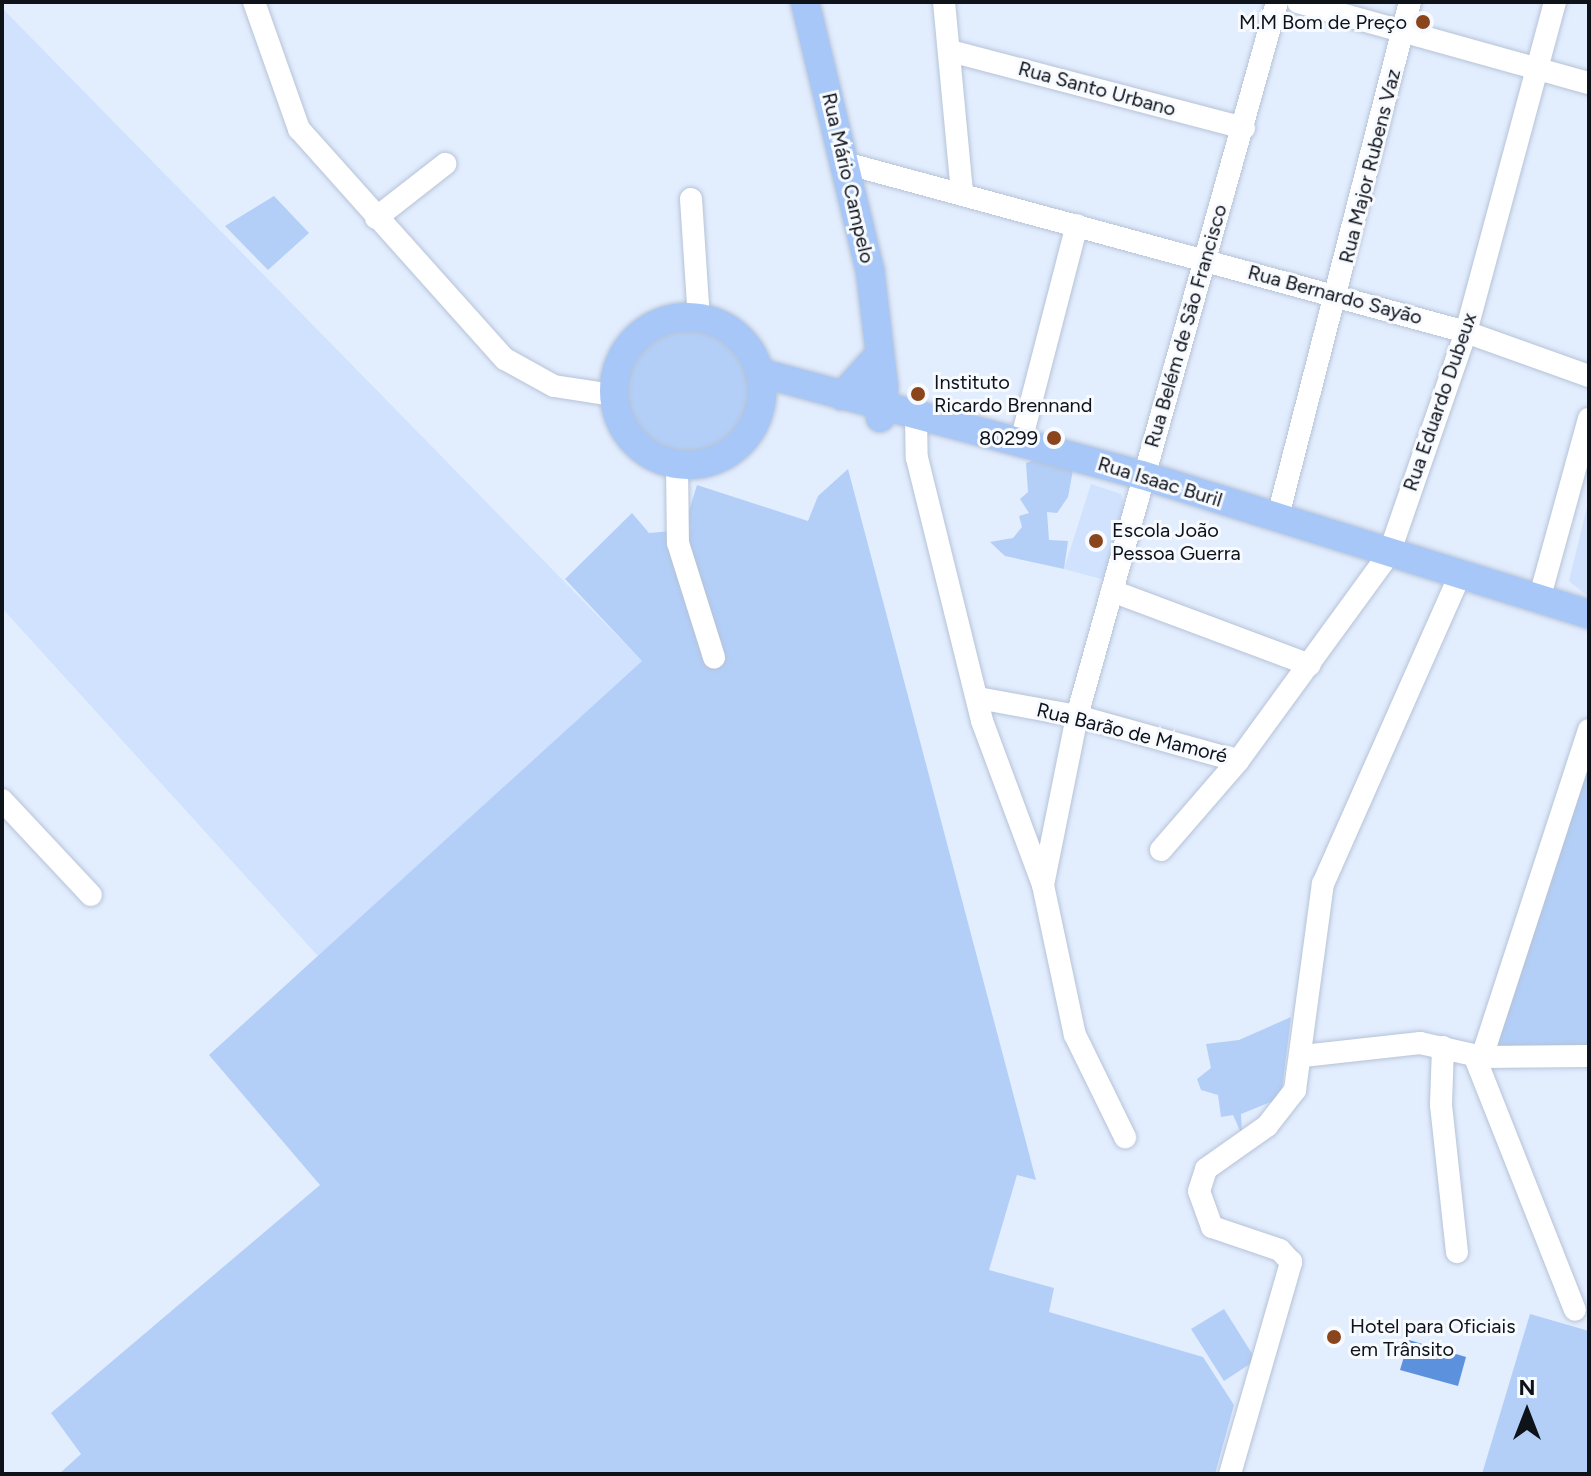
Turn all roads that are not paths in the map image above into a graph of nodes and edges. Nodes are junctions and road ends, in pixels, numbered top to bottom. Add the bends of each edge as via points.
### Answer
1 (254, 2) edge
2 (805, 2) edge
3 (944, 2) edge
4 (1277, 2) edge
5 (1298, 2) edge
6 (1410, 2) edge
7 (1555, 2) edge
8 (1403, 32) junction
9 (950, 51) junction
10 (1535, 67) junction
11 (1589, 83) edge
12 (1244, 128) junction
13 (845, 163) junction
14 (445, 164) dead end
15 (962, 194) junction
16 (691, 199) dead end
17 (376, 218) junction
18 (1077, 225) junction
19 (1206, 260) junction
20 (1338, 296) junction
21 (699, 318) junction
22 (1466, 332) junction
23 (879, 355) junction
24 (761, 373) junction
25 (1589, 376) edge
26 (613, 395) junction
27 (842, 396) junction
28 (762, 402) junction
29 (882, 412) junction
30 (916, 419) junction
31 (1589, 419) edge
32 (1021, 441) junction
33 (677, 465) junction
34 (1142, 475) junction
35 (1278, 516) junction
36 (1389, 554) junction
37 (1459, 577) junction
38 (1112, 591) junction
39 (1539, 600) junction
40 (1589, 614) edge
41 (714, 657) dead end
42 (1310, 665) junction
43 (978, 698) junction
44 (1077, 716) junction
45 (1589, 730) edge
46 (1238, 761) junction
47 (2, 800) edge
48 (1161, 850) dead end
49 (1043, 885) junction
50 (91, 895) dead end
51 (1443, 1047) junction
52 (1303, 1056) junction
53 (1478, 1056) junction
54 (1589, 1056) edge
55 (1125, 1137) dead end
56 (1457, 1252) dead end
57 (1575, 1310) dead end
58 (1230, 1474) edge

1 - 17 street via 290,114
2 - 13 main road, Rua Mário Campelo
3 - 9 street
4 - 12 street, Rua Belém de São Francisco
5 - 8 street
6 - 8 street, Rua Major Rubens Vaz
7 - 10 street, Rua Eduardo Dubeux
8 - 10 street
8 - 20 street, Rua Major Rubens Vaz
9 - 12 street, Rua Santo Urbano
9 - 15 street
10 - 11 street
10 - 22 street, Rua Eduardo Dubeux
12 - 19 street, Rua Belém de São Francisco
13 - 15 street, Rua Bernardo Sayão
13 - 23 main road, Rua Mário Campelo via 874,292
14 - 17 street
15 - 18 street, Rua Bernardo Sayão
16 - 21 street
17 - 26 street via 505,359 554,386
18 - 19 street, Rua Bernardo Sayão
18 - 32 street
19 - 20 street, Rua Bernardo Sayão
19 - 34 street, Rua Belém de São Francisco
20 - 22 street, Rua Bernardo Sayão
20 - 35 street, Rua Major Rubens Vaz
21 - 24 main road via 738,336
21 - 26 main road via 656,324 632,341
22 - 25 street, Rua Bernardo Sayão
22 - 36 street, Rua Eduardo Dubeux
23 - 27 main road
23 - 29 main road, Rua Mário Campelo
24 - 27 main road, Rua Isaac Buril
24 - 28 main road
26 - 33 main road via 628,436 649,455
27 - 29 main road, Rua Isaac Buril
28 - 29 main road, Rua Isaac Buril
28 - 33 main road via 752,430 732,451 706,464
29 - 30 main road, Rua Isaac Buril
30 - 32 main road, Rua Isaac Buril
30 - 43 street via 920,471
31 - 39 street
32 - 34 main road, Rua Isaac Buril
33 - 41 street via 678,543
34 - 35 main road, Rua Isaac Buril
34 - 38 street, Rua Belém de São Francisco
35 - 36 main road, Rua Isaac Buril
36 - 37 main road, Rua Isaac Buril
36 - 42 street, Rua Eduardo Dubeux
37 - 39 main road, Rua Isaac Buril
37 - 52 street via 1323,884
38 - 42 street
38 - 44 street, Rua Belém de São Francisco
39 - 40 main road, Rua Isaac Buril
42 - 46 street, Rua Eduardo Dubeux
43 - 44 street, Rua Barão de Mamoré
43 - 49 street, Rua Belém de São Francisco
44 - 46 street, Rua Barão de Mamoré
44 - 49 street, Rua Belém de São Francisco
45 - 53 street
46 - 48 street, Rua Eduardo Dubeux
47 - 50 street
49 - 55 street, Rua Belém de São Francisco via 1075,1035
51 - 52 street via 1392,1043
51 - 53 street
51 - 56 street via 1441,1105
52 - 58 street via 1288,1104 1206,1169 1199,1191 1212,1227 1280,1250 1291,1262
53 - 54 street
53 - 57 street

